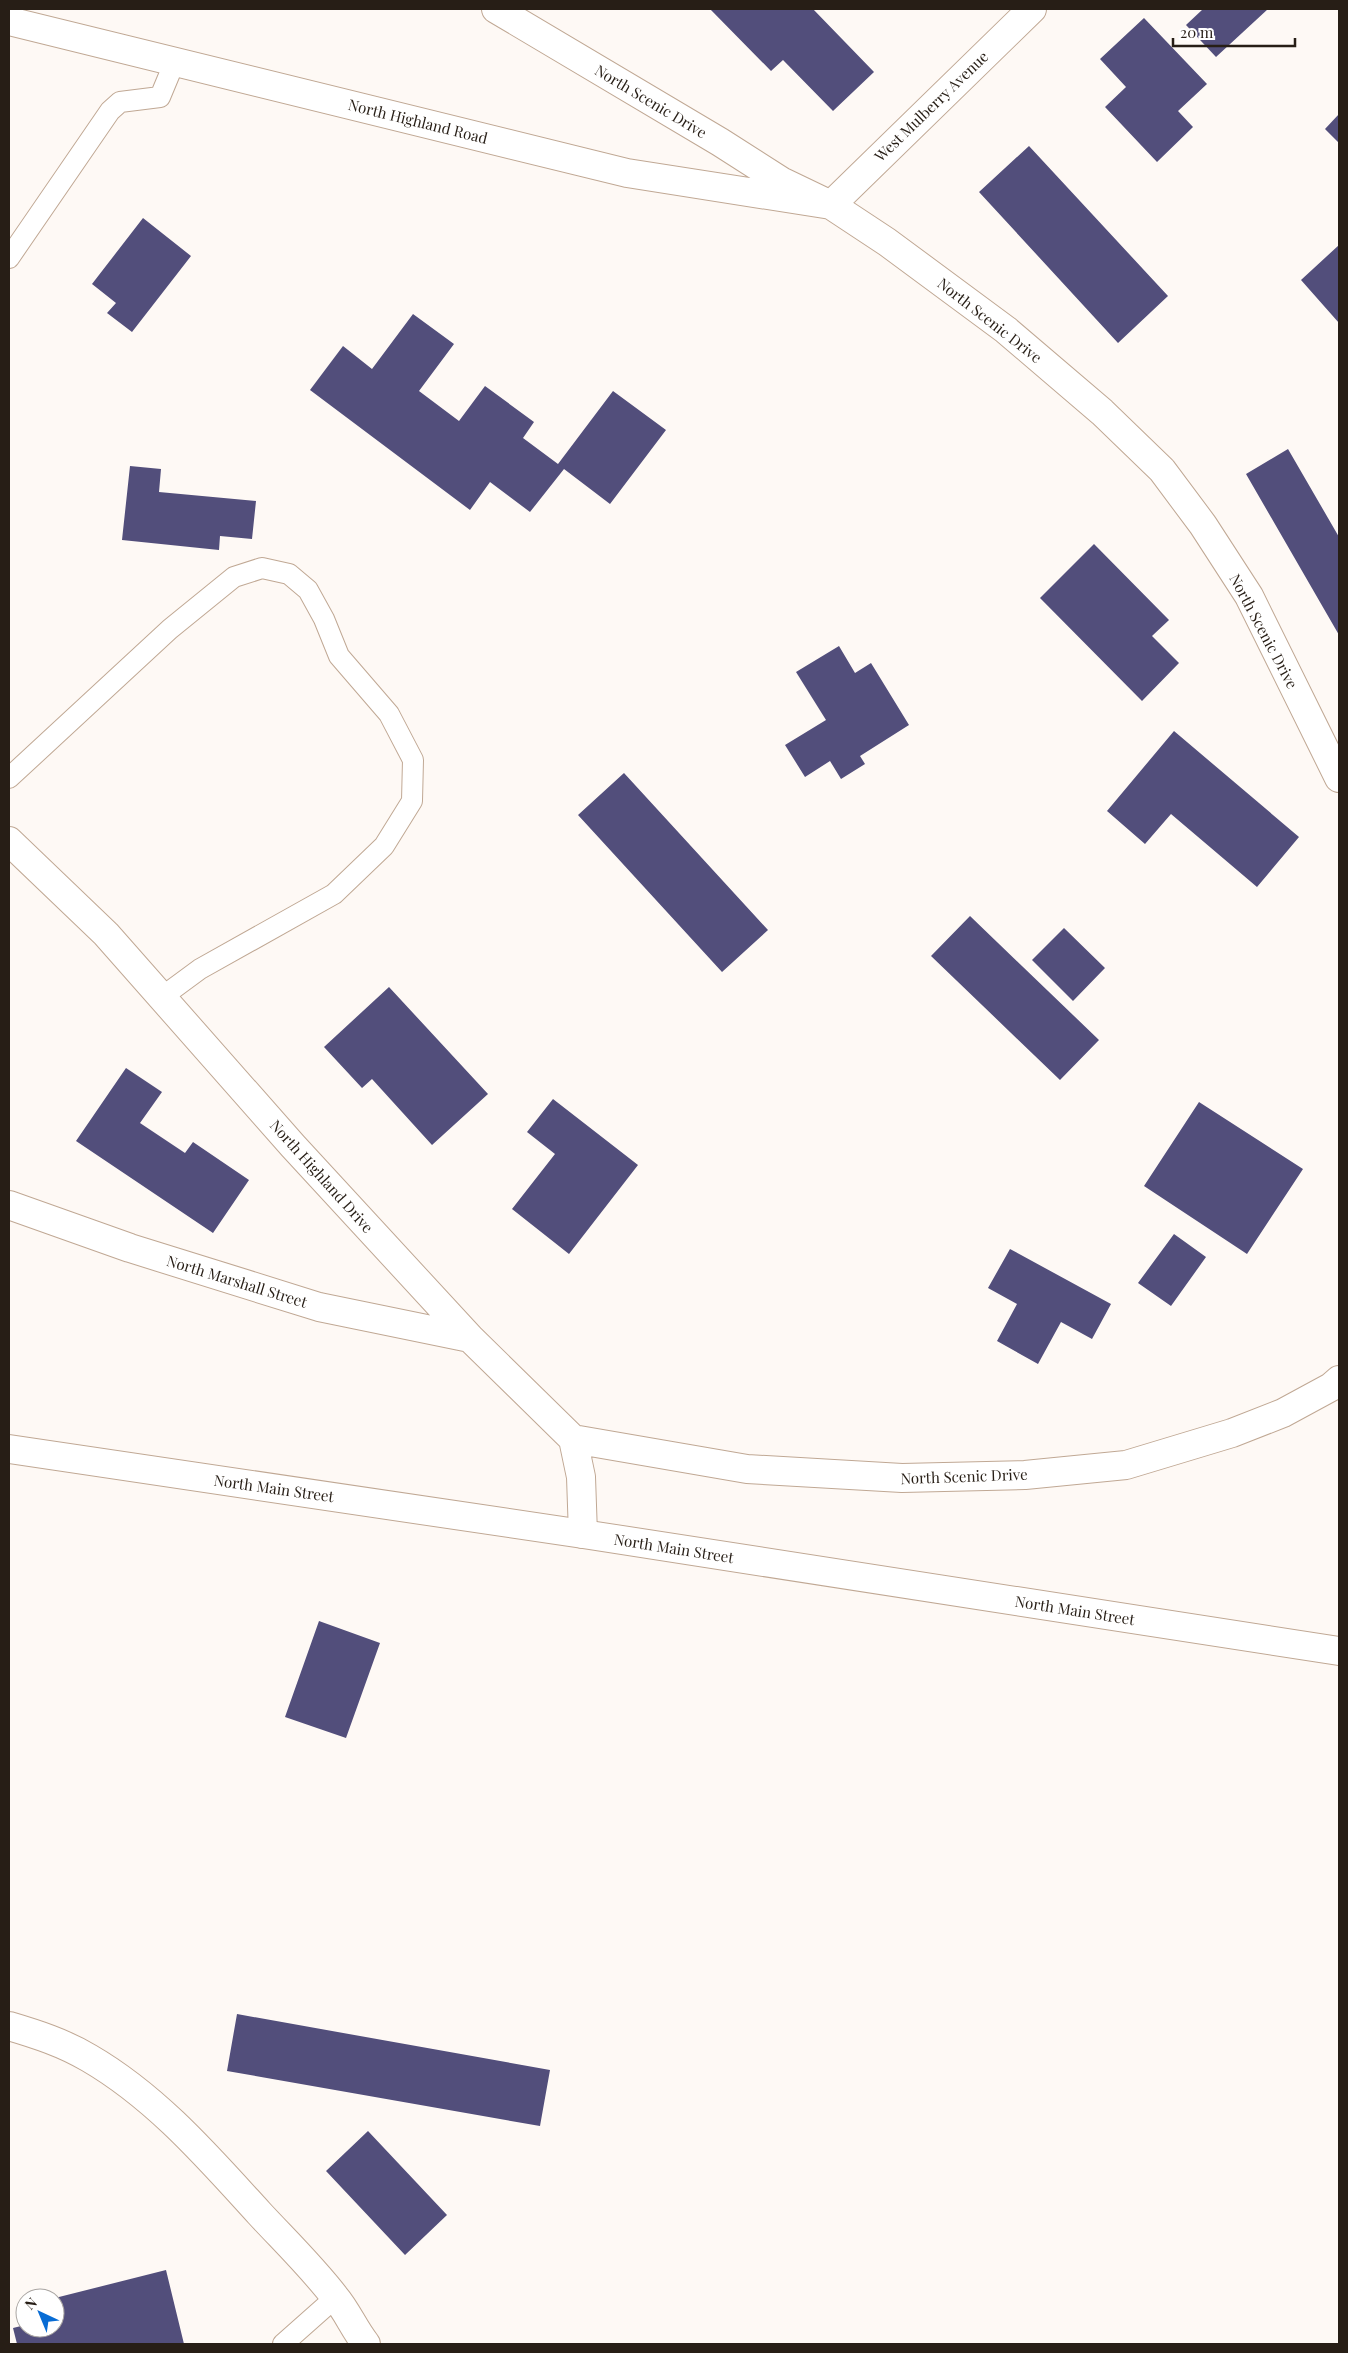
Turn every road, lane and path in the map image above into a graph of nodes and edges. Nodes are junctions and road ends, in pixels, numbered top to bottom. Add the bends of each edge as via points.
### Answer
1 (496, 9) edge
2 (1032, 9) edge
3 (9, 21) edge
4 (175, 61) junction
5 (831, 205) junction
6 (9, 258) edge
7 (9, 778) edge
8 (1339, 778) edge
9 (9, 841) edge
10 (162, 997) junction
11 (9, 1204) edge
12 (470, 1338) junction
13 (1339, 1380) edge
14 (573, 1439) junction
15 (9, 1449) edge
16 (583, 1534) junction
17 (1339, 1651) edge
18 (9, 2026) edge
19 (336, 2298) junction
20 (283, 2344) edge
21 (366, 2344) edge

1 - 5 street, North Scenic Drive via 781,181
2 - 5 street, West Mulberry Avenue
3 - 4 street, North Highland Road
4 - 5 street, North Highland Road via 627,173
4 - 6 lane via 160,97 120,102 110,112
5 - 8 street, North Scenic Drive via 1006,330 1102,412 1162,470 1249,596
7 - 10 lane via 170,629 234,577 262,568 289,574 308,590 339,656 389,714 413,760 412,801 384,846 334,894 200,969
9 - 10 street, North Highland Drive via 106,934
10 - 12 street, North Highland Drive via 293,1146
11 - 12 street, North Marshall Street via 130,1248 319,1307
12 - 14 street, North Highland Drive
13 - 14 street, North Scenic Drive via 1283,1413 1232,1433 1126,1465 1025,1475 902,1478 747,1469
14 - 16 street via 582,1477
15 - 16 street, North Main Street
16 - 17 street, North Main Street
18 - 19 street via 45,2037 88,2057 120,2077 154,2105 204,2152
19 - 20 lane
19 - 21 street

